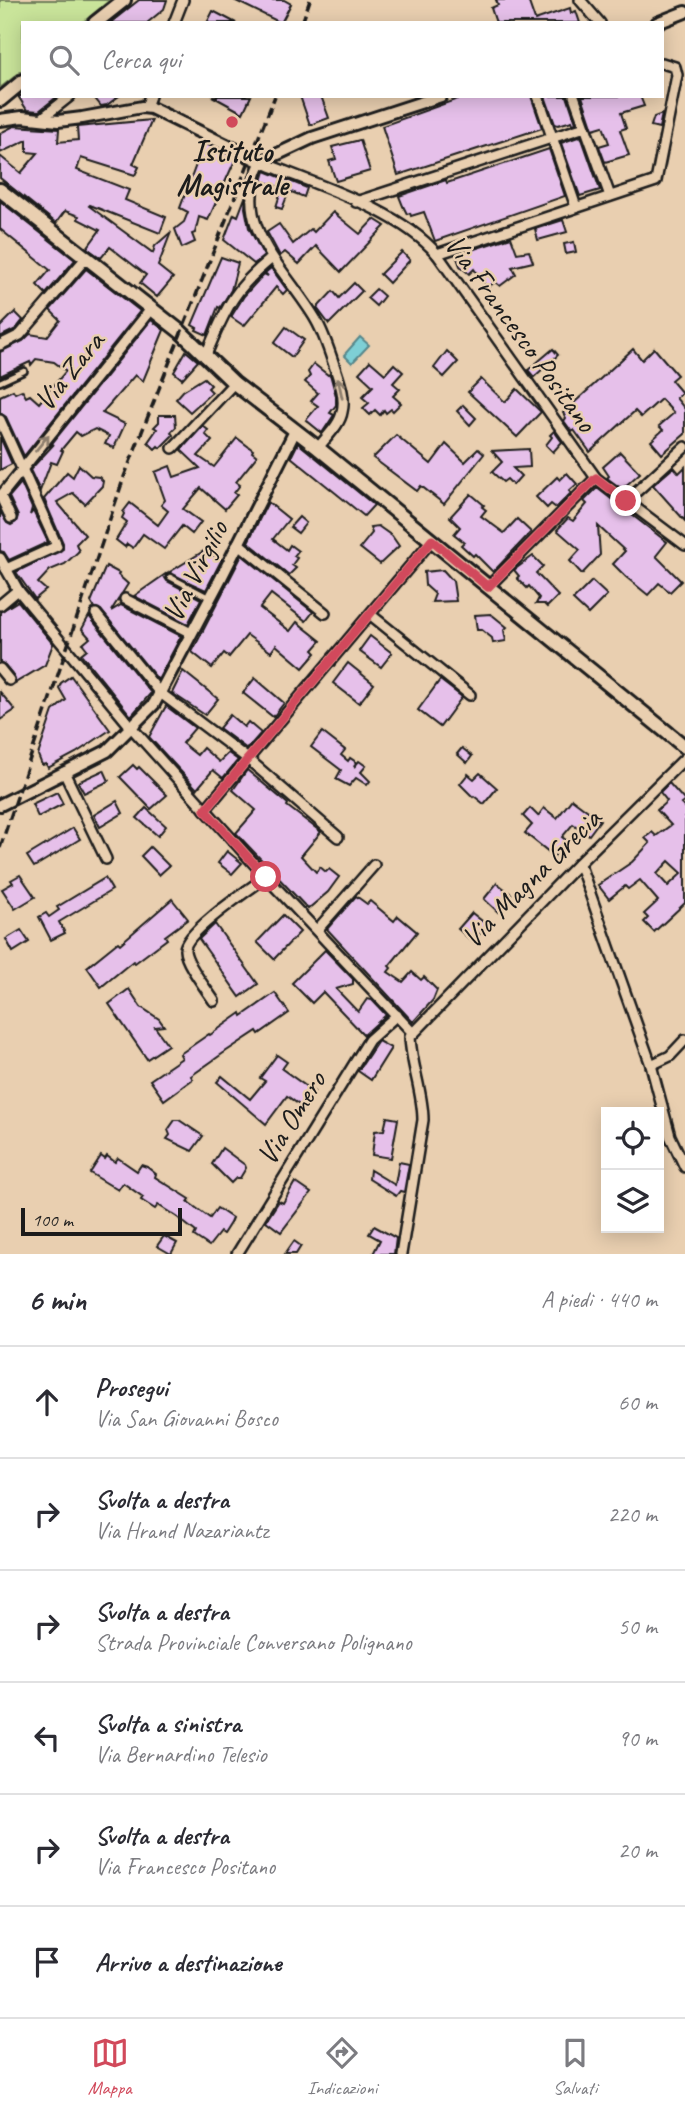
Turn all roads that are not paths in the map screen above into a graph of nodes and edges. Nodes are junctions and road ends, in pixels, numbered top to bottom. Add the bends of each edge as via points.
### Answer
1 (124, 0) edge
2 (183, 0) edge
3 (580, 0) edge
4 (685, 12) edge
5 (98, 21) edge
6 (173, 21) edge
7 (598, 21) edge
8 (662, 21) edge
9 (664, 64) edge
10 (21, 83) edge
11 (67, 98) edge
12 (435, 98) edge
13 (539, 98) edge
14 (575, 98) edge
15 (0, 100) edge
16 (148, 102) edge
17 (41, 119) junction
18 (0, 120) edge
19 (585, 127) junction
20 (552, 138) junction
21 (261, 162) junction
22 (0, 190) edge
23 (610, 196) junction
24 (356, 202) junction
25 (576, 207) junction
26 (437, 254) junction
27 (86, 258) junction
28 (272, 258) junction
29 (150, 309) junction
30 (0, 345) edge
31 (205, 357) junction
32 (24, 371) dead end
33 (0, 382) edge
34 (234, 383) junction
35 (0, 420) edge
36 (295, 431) junction
37 (685, 447) edge
38 (173, 448) dead end
39 (318, 448) junction
40 (22, 468) junction
41 (596, 478) junction
42 (0, 496) edge
43 (626, 501) junction
44 (11, 518) dead end
45 (432, 540) junction
46 (238, 543) junction
47 (685, 545) edge
48 (0, 558) edge
49 (6, 569) junction
50 (170, 577) dead end
51 (488, 587) junction
52 (18, 590) junction
53 (211, 598) junction
54 (125, 599) dead end
55 (0, 605) edge
56 (325, 613) dead end
57 (96, 614) dead end
58 (371, 615) junction
59 (191, 633) junction
60 (0, 668) edge
61 (9, 680) dead end
62 (159, 692) junction
63 (470, 695) dead end
64 (131, 727) junction
65 (685, 747) edge
66 (685, 758) edge
67 (248, 760) junction
68 (64, 772) junction
69 (18, 795) junction
70 (0, 798) edge
71 (0, 805) edge
72 (205, 810) junction
73 (338, 837) dead end
74 (106, 859) dead end
75 (578, 864) junction
76 (374, 865) dead end
77 (266, 877) junction
78 (317, 930) junction
79 (214, 1001) dead end
80 (397, 1015) junction
81 (413, 1033) junction
82 (685, 1040) edge
83 (651, 1065) junction
84 (685, 1167) edge
85 (237, 1254) edge
86 (401, 1254) edge

1 - 5 main road
2 - 6 street
3 - 7 street
4 - 8 street
9 - 23 street via 675,68 677,75 656,181
10 - 15 main road
11 - 17 street
12 - 21 street via 312,138
13 - 20 street
14 - 19 street
16 - 17 street via 82,118
16 - 21 street
17 - 18 street
19 - 20 street
19 - 23 street
20 - 24 street
20 - 25 street
21 - 24 street, Via Francesco Positano
21 - 28 street via 252,181 254,212 258,234
22 - 27 main road
23 - 25 street
24 - 26 street, Via Francesco Positano via 404,224
25 - 26 street
26 - 41 street, Via Francesco Positano
27 - 29 main road
27 - 30 street via 20,335
28 - 31 street via 229,303
39 -> 28 street via 340,420 341,387 315,318
29 - 31 main road
40 -> 29 street, Via Zara
31 - 34 main road
32 - 33 lane
34 - 36 main road
34 - 38 street
35 - 40 street
36 - 39 main road
36 - 46 street, Via Virgilio
37 - 43 street
39 - 45 main road
40 - 42 street, Via Zara
40 - 49 street via 57,546
41 - 43 street, Via Francesco Positano
41 - 51 street
42 - 44 street
43 - 47 street, Via Francesco Positano
45 - 51 main road
45 - 58 street
46 - 53 street, Via Virgilio
46 - 56 street
48 - 49 street
49 - 52 street
50 - 53 lane
51 - 65 main road
52 - 55 street
52 - 64 street
53 - 59 street, Via Virgilio
54 - 59 street
57 - 62 street
58 - 63 street
58 - 67 street
59 - 62 street, Via Virgilio
60 - 61 street
62 - 64 street, Via Virgilio via 155,704
62 - 67 street
64 - 68 street, Via Virgilio via 107,751
64 - 72 street
66 - 75 street, Via Magna Grecia
67 - 72 street
67 - 73 street
68 - 69 street, Via Virgilio
68 - 74 street
69 - 70 street
69 - 71 street
72 - 77 street
75 - 81 street, Via Magna Grecia
75 - 83 street
76 - 78 street
77 - 78 street
77 - 79 street via 190,936 185,949 188,961
78 - 80 street
80 - 81 street
80 - 85 street, Via Omero via 369,1040
81 - 86 street via 410,1049 424,1120
82 - 83 street via 670,1056
83 - 84 street via 670,1136

